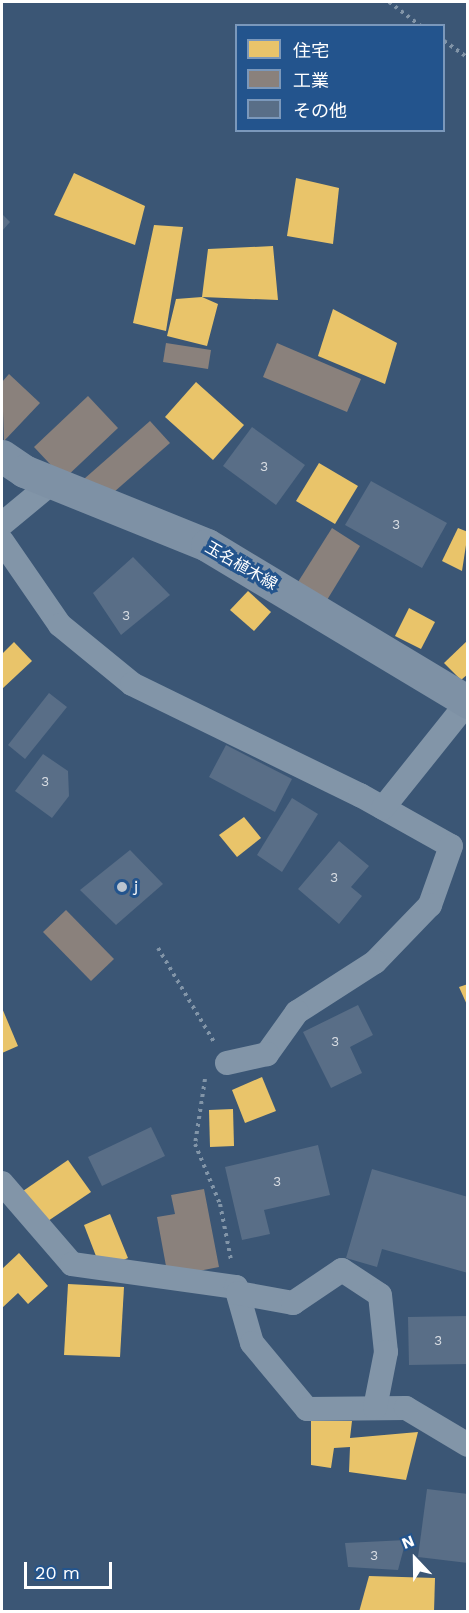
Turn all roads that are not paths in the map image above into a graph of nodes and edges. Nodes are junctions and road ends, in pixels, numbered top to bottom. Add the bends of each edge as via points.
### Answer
1 (2, 456) edge
2 (54, 481) junction
3 (2, 524) edge
4 (2, 541) edge
5 (468, 702) edge
6 (383, 808) junction
7 (226, 1063) road end
8 (2, 1183) edge
9 (237, 1290) junction
10 (375, 1408) junction
11 (468, 1445) edge

1 - 2 main road, 玉名植木線 via 24,471
2 - 3 street
2 - 5 main road, 玉名植木線 via 207,545
4 - 6 street via 60,625 132,684
5 - 6 street
6 - 7 street via 451,846 430,905 375,962 297,1012 267,1054
8 - 9 street via 72,1264
9 - 10 street via 252,1343 307,1409
9 - 10 street via 293,1304 342,1270 380,1295 386,1353
10 - 11 street via 406,1408

